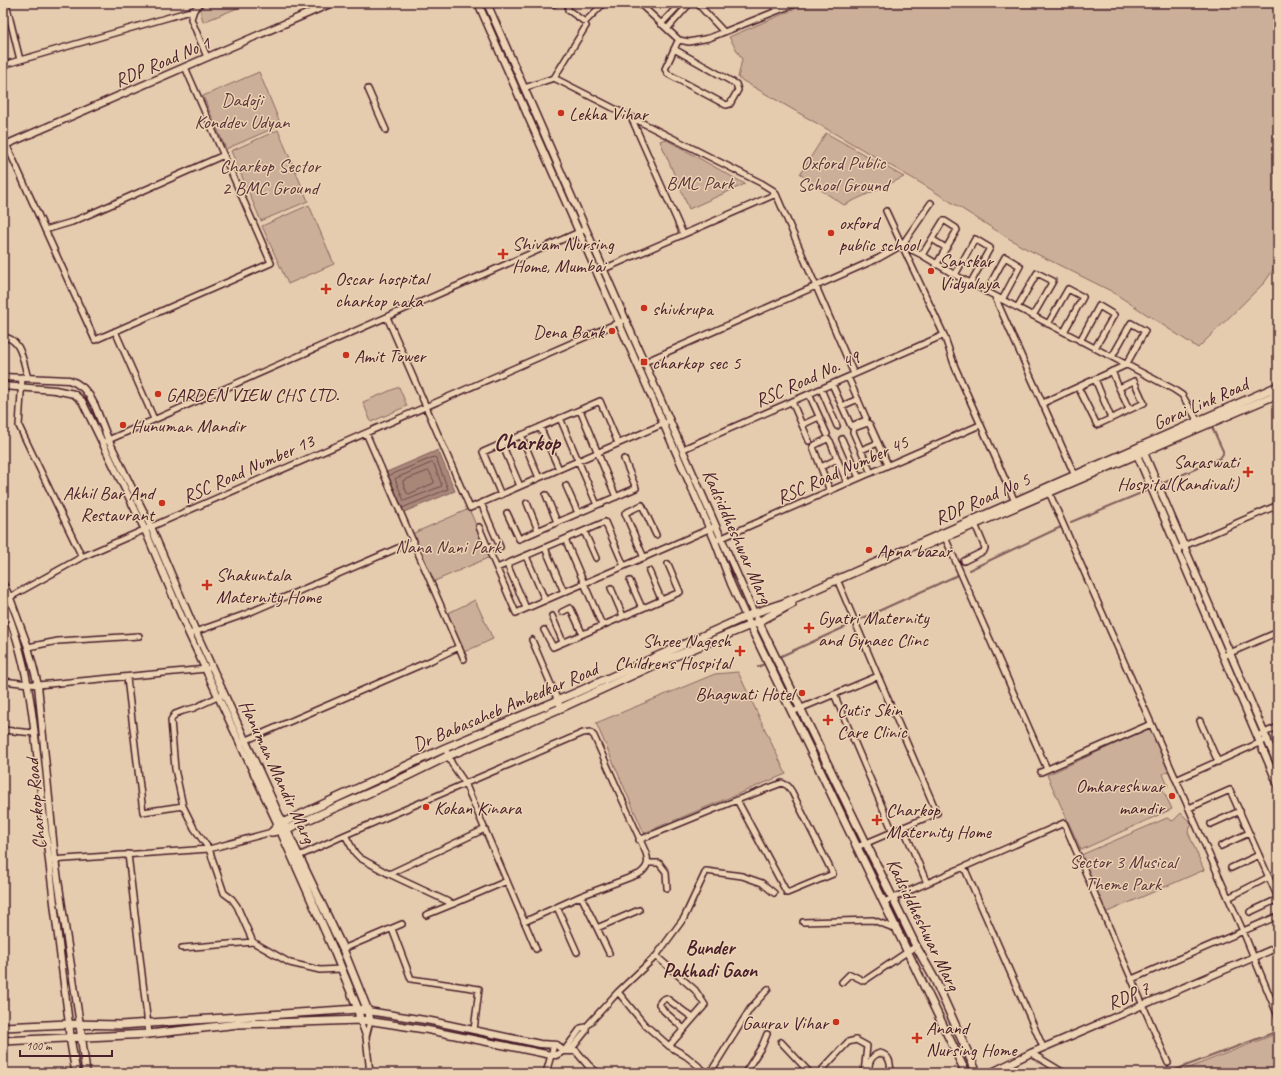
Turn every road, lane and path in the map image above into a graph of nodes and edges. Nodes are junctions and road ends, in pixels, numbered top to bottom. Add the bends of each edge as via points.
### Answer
1 (6, 3) edge
2 (200, 3) edge
3 (332, 3) edge
4 (478, 3) edge
5 (487, 3) edge
6 (550, 3) edge
7 (556, 3) edge
8 (571, 3) edge
9 (604, 3) edge
10 (641, 3) edge
11 (680, 3) edge
12 (690, 3) edge
13 (697, 3) edge
14 (771, 3) edge
15 (796, 3) edge
16 (316, 7) edge
17 (194, 10) junction
18 (779, 10) junction
19 (662, 24) junction
20 (586, 26) dead end
21 (667, 29) junction
22 (724, 32) junction
23 (678, 40) junction
24 (674, 49) junction
25 (207, 57) junction
26 (20, 60) junction
27 (3, 65) edge
28 (185, 67) junction
29 (554, 78) junction
30 (524, 88) junction
31 (368, 89) dead end
32 (631, 117) junction
33 (386, 130) dead end
34 (3, 137) edge
35 (5, 145) edge
36 (224, 155) junction
37 (774, 191) dead end
38 (931, 203) dead end
39 (886, 211) dead end
40 (586, 229) junction
41 (45, 230) junction
42 (579, 232) junction
43 (683, 234) junction
44 (932, 240) junction
45 (902, 245) junction
46 (946, 248) junction
47 (922, 256) junction
48 (936, 264) junction
49 (604, 269) junction
50 (597, 272) junction
51 (955, 275) junction
52 (970, 284) junction
53 (815, 286) junction
54 (986, 292) junction
55 (995, 297) junction
56 (1002, 300) junction
57 (1018, 306) dead end
58 (1034, 314) dead end
59 (386, 317) junction
60 (626, 319) junction
61 (619, 322) junction
62 (1048, 324) junction
63 (115, 331) junction
64 (1064, 332) junction
65 (944, 335) junction
66 (3, 337) edge
67 (1080, 341) junction
68 (1095, 348) junction
69 (1112, 357) junction
70 (641, 363) junction
71 (1126, 365) junction
72 (1112, 371) junction
73 (851, 376) junction
74 (3, 377) edge
75 (25, 378) junction
76 (1095, 379) junction
77 (832, 384) junction
78 (3, 386) edge
79 (1278, 386) edge
80 (22, 387) junction
81 (1078, 387) junction
82 (1119, 388) junction
83 (821, 389) junction
84 (809, 394) junction
85 (1278, 394) edge
86 (858, 399) junction
87 (1043, 403) junction
88 (1248, 403) junction
89 (793, 404) dead end
90 (426, 406) junction
91 (842, 406) junction
92 (580, 410) junction
93 (1129, 410) junction
94 (819, 417) junction
95 (560, 418) junction
96 (1111, 418) junction
97 (154, 419) junction
98 (667, 422) junction
99 (1200, 424) junction
100 (802, 425) junction
101 (980, 425) junction
102 (837, 426) dead end
103 (540, 427) junction
104 (366, 433) junction
105 (827, 434) dead end
106 (521, 435) junction
107 (842, 439) dead end
108 (105, 441) junction
109 (809, 442) dead end
110 (618, 443) junction
111 (878, 443) junction
112 (502, 444) junction
113 (682, 449) junction
114 (861, 450) junction
115 (1139, 450) junction
116 (597, 452) junction
117 (624, 459) dead end
118 (838, 459) junction
119 (578, 461) junction
120 (888, 465) junction
121 (821, 467) junction
122 (559, 469) junction
123 (871, 473) junction
124 (540, 478) junction
125 (859, 478) junction
126 (1076, 478) junction
127 (847, 483) junction
128 (520, 486) junction
129 (566, 486) dead end
130 (1048, 489) junction
131 (830, 490) junction
132 (501, 495) junction
133 (546, 495) dead end
134 (616, 496) junction
135 (481, 503) junction
136 (527, 503) dead end
137 (1016, 504) junction
138 (597, 505) junction
139 (1278, 505) edge
140 (507, 513) dead end
141 (578, 513) junction
142 (557, 522) junction
143 (975, 524) junction
144 (151, 527) junction
145 (479, 527) dead end
146 (713, 528) junction
147 (145, 530) junction
148 (538, 530) junction
149 (584, 531) junction
150 (656, 535) dead end
151 (944, 535) junction
152 (565, 539) junction
153 (718, 540) junction
154 (414, 541) junction
155 (1184, 546) junction
156 (500, 547) dead end
157 (545, 548) junction
158 (1177, 549) junction
159 (526, 556) junction
160 (82, 557) junction
161 (596, 558) dead end
162 (644, 558) junction
163 (964, 561) dead end
164 (507, 564) junction
165 (668, 564) dead end
166 (624, 566) junction
167 (497, 568) junction
168 (649, 571) dead end
169 (630, 581) dead end
170 (584, 583) junction
171 (3, 584) edge
172 (839, 584) junction
173 (611, 588) dead end
174 (564, 592) junction
175 (10, 598) junction
176 (661, 599) junction
177 (545, 600) junction
178 (3, 602) edge
179 (526, 608) junction
180 (642, 608) junction
181 (562, 612) dead end
182 (754, 613) junction
183 (552, 616) dead end
184 (623, 616) junction
185 (746, 617) junction
186 (758, 622) junction
187 (602, 625) junction
188 (750, 625) junction
189 (544, 630) dead end
190 (196, 632) junction
191 (1278, 632) edge
192 (189, 634) junction
193 (582, 634) junction
194 (139, 636) dead end
195 (712, 637) junction
196 (532, 640) dead end
197 (563, 642) junction
198 (28, 647) junction
199 (459, 647) junction
200 (1230, 653) junction
201 (1223, 656) junction
202 (464, 659) dead end
203 (209, 668) junction
204 (878, 676) junction
205 (126, 678) junction
206 (3, 681) edge
207 (29, 685) junction
208 (38, 685) junction
209 (834, 694) junction
210 (221, 696) junction
211 (559, 704) junction
212 (802, 708) junction
213 (792, 712) junction
214 (1200, 721) dead end
215 (1151, 724) junction
216 (1278, 727) edge
217 (3, 730) edge
218 (34, 733) junction
219 (1265, 733) junction
220 (1257, 736) junction
221 (1268, 740) junction
222 (243, 742) junction
223 (1260, 743) junction
224 (445, 748) junction
225 (448, 756) junction
226 (1218, 762) junction
227 (1278, 765) edge
228 (401, 769) junction
229 (1047, 769) junction
230 (1041, 772) dead end
231 (405, 777) junction
232 (1176, 780) junction
233 (465, 783) junction
234 (1278, 786) edge
235 (737, 800) junction
236 (183, 806) junction
237 (1188, 808) junction
238 (1240, 811) junction
239 (1211, 824) dead end
240 (282, 827) junction
241 (903, 828) junction
242 (484, 829) junction
243 (272, 832) joint
244 (893, 832) junction
245 (1249, 833) junction
246 (345, 835) junction
247 (639, 840) junction
248 (867, 843) junction
249 (1221, 846) dead end
250 (857, 847) junction
251 (209, 849) junction
252 (128, 854) junction
253 (1259, 855) junction
254 (299, 856) junction
255 (52, 860) junction
256 (648, 863) junction
257 (964, 867) junction
258 (1231, 868) dead end
259 (389, 874) junction
260 (1269, 877) junction
261 (507, 881) junction
262 (927, 883) junction
263 (667, 888) dead end
264 (774, 893) dead end
265 (581, 896) junction
266 (894, 898) junction
267 (1228, 898) junction
268 (1278, 899) edge
269 (884, 902) junction
270 (453, 904) junction
271 (557, 907) junction
272 (639, 910) dead end
273 (1250, 912) dead end
274 (426, 915) dead end
275 (1278, 916) edge
276 (524, 922) junction
277 (803, 922) dead end
278 (402, 924) dead end
279 (392, 928) junction
280 (597, 928) junction
281 (897, 929) junction
282 (1243, 931) junction
283 (253, 942) junction
284 (916, 946) junction
285 (1278, 947) edge
286 (182, 948) dead end
287 (536, 949) dead end
288 (343, 950) junction
289 (908, 951) junction
290 (577, 952) dead end
291 (609, 953) dead end
292 (656, 956) junction
293 (1253, 958) junction
294 (341, 969) junction
295 (1132, 979) junction
296 (842, 982) dead end
297 (357, 984) junction
298 (348, 987) junction
299 (768, 990) dead end
300 (618, 992) junction
301 (1143, 1005) junction
302 (358, 1009) junction
303 (368, 1011) junction
304 (1278, 1016) edge
305 (693, 1018) junction
306 (360, 1020) junction
307 (370, 1021) junction
308 (148, 1023) junction
309 (69, 1024) junction
310 (80, 1025) junction
311 (3, 1028) edge
312 (684, 1029) junction
313 (474, 1030) junction
314 (149, 1034) junction
315 (768, 1034) dead end
316 (70, 1037) junction
317 (366, 1037) junction
318 (82, 1038) junction
319 (3, 1041) edge
320 (781, 1042) dead end
321 (554, 1045) junction
322 (669, 1046) junction
323 (1043, 1047) junction
324 (566, 1051) junction
325 (1031, 1053) junction
326 (551, 1055) junction
327 (868, 1057) junction
328 (1168, 1063) dead end
329 (76, 1073) edge
330 (86, 1073) edge
331 (370, 1073) edge
332 (546, 1073) edge
333 (597, 1073) edge
334 (707, 1073) edge
335 (710, 1073) edge
336 (744, 1073) edge
337 (810, 1073) edge
338 (819, 1073) edge
339 (864, 1073) edge
340 (868, 1073) edge
341 (891, 1073) edge
342 (966, 1073) edge
343 (977, 1073) edge
344 (990, 1073) edge
345 (1064, 1073) edge

1 - 26 street
2 - 17 street
3 - 16 street, RDP Road No 1
4 - 42 street, Kadsiddheshwar Marg
5 - 30 street, Kadsiddheshwar Marg
6 - 7 street
8 - 9 street via 568,10 585,22
10 - 19 street
11 - 19 street
12 - 21 street
13 - 22 street
14 - 18 street
15 - 18 street
16 - 25 street, RDP Road No 1
17 - 25 street via 191,19
17 - 26 street
18 - 22 street
19 - 21 street
20 - 29 street
21 - 23 street
22 - 23 street via 689,42
23 - 24 street
24 - 24 street via 665,69 668,74 726,105 730,104 738,90 736,84
25 - 28 street, RDP Road No 1
26 - 27 street
28 - 35 street, RDP Road No 1
28 - 36 street
29 - 30 street
29 - 32 street
30 - 40 street, Kadsiddheshwar Marg
31 - 33 street
32 - 37 street
32 - 43 street
34 - 35 street
35 - 41 street
36 - 41 street via 72,222
36 - 63 street via 271,263
38 - 45 street
39 - 45 street
40 - 42 street
40 - 49 street, Kadsiddheshwar Marg
41 - 63 street via 95,340
42 - 50 street, Kadsiddheshwar Marg
42 - 59 street
43 - 49 street
43 - 53 street via 776,194
44 - 46 street
44 - 46 street via 945,220 957,230
44 - 47 street
45 - 47 street
45 - 53 street
45 - 65 street
46 - 48 street
47 - 48 street
48 - 51 street
49 - 50 street
49 - 60 street, Kadsiddheshwar Marg
50 - 61 street, Kadsiddheshwar Marg
51 - 52 street
51 - 52 street via 975,239 990,248
52 - 54 street
53 - 70 street
53 - 73 street
54 - 55 street
54 - 56 street via 1005,257 1020,266
55 - 56 street
55 - 87 street
56 - 62 street
57 - 58 street via 1037,273 1053,282
59 - 90 street
59 - 97 street
60 - 61 street, RSC Road Number 13
60 - 70 street, Kadsiddheshwar Marg
61 - 70 street, Kadsiddheshwar Marg
61 - 90 street, RSC Road Number 13
62 - 64 street
62 - 64 street via 1068,289 1083,297
63 - 97 street
64 - 67 street
65 - 73 street, RSC Road No. 49
65 - 101 street via 954,367
66 - 75 street via 14,340 18,345
67 - 68 street
67 - 68 street via 1099,306 1114,315
68 - 69 street
69 - 71 street
69 - 71 street via 1131,323 1145,331
70 - 98 street, Kadsiddheshwar Marg
71 - 72 street
71 - 99 street via 1182,395
72 - 76 street
72 - 82 street
73 - 77 street, RSC Road No. 49
73 - 86 street
74 - 75 street, Hanuman Mandir Marg
75 - 80 street
75 - 108 street, Hanuman Mandir Marg via 69,380 79,385 95,406
76 - 81 street
76 - 96 street
77 - 83 street, RSC Road No. 49
77 - 91 street
78 - 80 street
79 - 88 main road, Gorai Link Road
80 - 108 street via 74,394 82,401
80 - 160 street via 19,426
81 - 87 street
81 - 96 street via 1097,425
82 - 93 street
82 - 93 street via 1134,381 1144,403
83 - 84 street, RSC Road No. 49
83 - 102 street
84 - 94 street
84 - 113 street, RSC Road No. 49
85 - 88 main road, Gorai Link Road
86 - 91 street
86 - 91 street via 866,420 850,426
87 - 126 street
88 - 99 main road, Gorai Link Road
89 - 100 street
90 - 104 street, RSC Road Number 13
90 - 135 street via 470,508
92 - 95 street
92 - 110 street via 600,401
92 - 116 street
93 - 96 street
94 - 100 street
94 - 105 street
95 - 103 street
95 - 119 street
97 - 108 street
98 - 110 street
98 - 113 street, Kadsiddheshwar Marg
98 - 146 street, Kadsiddheshwar Marg
99 - 115 main road, Gorai Link Road
100 - 109 street
101 - 120 street, RSC Road Number 45
101 - 137 street
103 - 106 street
103 - 122 street
104 - 144 street, RSC Road Number 13
104 - 154 street
106 - 112 street
106 - 124 street
107 - 125 street
108 - 144 street, Hanuman Mandir Marg
108 - 147 street
110 - 116 street
111 - 114 street
111 - 114 street via 868,423 854,428 853,432
111 - 120 street
112 - 128 street
112 - 132 street via 483,452
113 - 146 street, Kadsiddheshwar Marg
114 - 123 street
115 - 126 main road, RDP Road No 5
115 - 155 street
115 - 158 street
116 - 119 street
116 - 134 street
117 - 134 street via 636,488
118 - 121 street
118 - 121 street via 827,439 813,447
118 - 127 street
119 - 122 street
119 - 138 street
120 - 123 street, RSC Road Number 45
121 - 131 street
122 - 124 street
123 - 125 street, RSC Road Number 45
124 - 128 street
125 - 127 street, RSC Road Number 45
126 - 130 main road, RDP Road No 5
127 - 131 street, RSC Road Number 45
128 - 132 street
129 - 141 street
130 - 137 main road, RDP Road No 5
130 - 215 street
131 - 153 street, RSC Road Number 45
132 - 135 street
133 - 142 street
134 - 138 street
135 - 156 street
136 - 148 street
137 - 143 main road, RDP Road No 5
137 - 151 main road, RDP Road No 5
138 - 141 street
139 - 155 street
140 - 148 street via 519,539
141 - 142 street
142 - 148 street
143 - 151 main road, RDP Road No 5
143 - 163 street via 985,548 984,551
144 - 147 street, RSC Road Number 13
144 - 190 street, Hanuman Mandir Marg
145 - 167 street
146 - 153 street, Kadsiddheshwar Marg
146 - 162 street
147 - 160 street, RSC Road Number 13
147 - 192 street
149 - 152 street
149 - 161 street
149 - 166 street via 605,522
150 - 162 street via 642,505 625,513
151 - 172 main road, RDP Road No 5
151 - 182 main road, RDP Road No 5 via 784,603
151 - 229 street
152 - 157 street
152 - 170 street
153 - 182 street, Kadsiddheshwar Marg
153 - 185 street, Kadsiddheshwar Marg via 731,584
154 - 190 street via 246,614
154 - 199 street
155 - 158 street
155 - 200 street
157 - 159 street
157 - 174 street
158 - 201 street
159 - 164 street
159 - 177 street
160 - 175 street, RSC Road Number 13
162 - 166 street
164 - 167 street
164 - 179 street
165 - 176 street via 680,592
166 - 170 street
167 - 179 street via 516,613
168 - 176 street
169 - 180 street
170 - 174 street
170 - 187 street
171 - 175 street, Charkop Road
172 - 186 main road, RDP Road No 5
172 - 204 street
173 - 184 street
174 - 177 street
175 - 178 street, RSC Road Number 13
175 - 198 street, Charkop Road
176 - 180 street
177 - 179 street
178 - 207 street, Charkop Road
180 - 184 street
181 - 193 street via 570,608 572,610
182 - 185 main road, Dr Babasaheb Ambedkar Road
182 - 186 main road, Kadsiddheshwar Marg
183 - 197 street
184 - 187 street
185 - 188 main road, Kadsiddheshwar Marg
185 - 195 main road, Dr Babasaheb Ambedkar Road
186 - 188 main road, Dr Babasaheb Ambedkar Road
186 - 212 main road, Kadsiddheshwar Marg
187 - 193 street
188 - 195 main road, Dr Babasaheb Ambedkar Road
188 - 213 main road, Kadsiddheshwar Marg
189 - 197 street via 552,646
190 - 192 street
190 - 203 street, Hanuman Mandir Marg
191 - 200 street
192 - 203 street
193 - 197 street
194 - 198 street via 58,641
195 - 211 main road, Dr Babasaheb Ambedkar Road
196 - 211 street
198 - 208 street, Charkop Road
199 - 202 street
199 - 222 street
200 - 201 street
200 - 219 street
201 - 220 street
203 - 205 street
203 - 210 street, Hanuman Mandir Marg
204 - 209 street
204 - 241 street via 938,813
205 - 208 street
205 - 236 street via 143,812
206 - 207 street
207 - 208 street
207 - 218 street, Charkop Road
208 - 255 street, Charkop Road
209 - 212 street
209 - 244 street
210 - 222 street, Hanuman Mandir Marg
210 - 236 street via 183,710 175,714 171,720 175,769
211 - 224 main road, Dr Babasaheb Ambedkar Road
211 - 225 main road, Dr Babasaheb Ambedkar Road
212 - 213 street
212 - 248 main road, Kadsiddheshwar Marg
213 - 250 main road, Kadsiddheshwar Marg
214 - 226 street
215 - 229 street
215 - 232 street
216 - 219 street
217 - 218 street
218 - 255 street, Charkop Road
219 - 220 street
219 - 221 street
220 - 223 street
221 - 223 street
221 - 227 street
222 - 240 street, Hanuman Mandir Marg
223 - 226 street
223 - 234 street
224 - 225 street
224 - 228 main road, Dr Babasaheb Ambedkar Road
225 - 231 main road, Dr Babasaheb Ambedkar Road
225 - 233 street
226 - 232 street
228 - 231 main road
228 - 240 main road, Dr Babasaheb Ambedkar Road
229 - 230 street
231 - 240 main road, Dr Babasaheb Ambedkar Road
232 - 237 street
233 - 242 street
233 - 246 street
233 - 247 street via 590,732
235 - 235 street via 778,784 788,786 833,874 787,892
235 - 247 street
236 - 251 street
237 - 238 street via 1230,790
237 - 267 street
238 - 239 street
238 - 245 street
240 - 243 main road, Dr Babasaheb Ambedkar Road
240 - 254 main road, Hanuman Mandir Marg
240 - 294 main road, Hanuman Mandir Marg
241 - 244 street
241 - 262 street
242 - 259 street
242 - 261 street
243 - 251 street, Dr Babasaheb Ambedkar Road
244 - 248 street
245 - 249 street
245 - 253 street
246 - 254 street
246 - 259 street via 360,858
247 - 256 street
248 - 250 street
248 - 266 main road, Kadsiddheshwar Marg
250 - 269 main road, Kadsiddheshwar Marg
251 - 252 street, Dr Babasaheb Ambedkar Road
251 - 283 street via 224,893 237,906
252 - 255 street, Dr Babasaheb Ambedkar Road
252 - 308 street
253 - 258 street
253 - 260 street
254 - 288 main road, Hanuman Mandir Marg
255 - 309 street, Charkop Road
255 - 310 street, Charkop Road
256 - 263 street via 659,863 666,872
256 - 265 street via 639,874
257 - 262 street
257 - 295 street via 1064,823
257 - 323 street
259 - 270 street
260 - 267 street
260 - 268 street
261 - 270 street
261 - 276 street
262 - 266 street
264 - 292 street via 762,883 742,876 706,871 684,918
265 - 271 street
265 - 280 street
266 - 269 street
266 - 284 main road, Kadsiddheshwar Marg
267 - 282 street
268 - 273 street
269 - 281 main road, Kadsiddheshwar Marg
270 - 274 street
271 - 276 street
271 - 290 street
272 - 280 street
275 - 282 street
276 - 287 street
277 - 281 street via 873,920
278 - 279 street
279 - 288 street
279 - 313 street via 411,980 479,989
280 - 291 street
281 - 289 main road, Kadsiddheshwar Marg
282 - 293 street
282 - 295 street
283 - 286 street
283 - 294 street via 290,963 320,970
284 - 289 street
284 - 343 main road, Kadsiddheshwar Marg
285 - 293 street, RDP 7
288 - 297 main road, Hanuman Mandir Marg
289 - 296 street via 864,981 850,974
289 - 342 main road, Kadsiddheshwar Marg
292 - 300 street
292 - 305 street via 695,990 705,1005
293 - 301 street, RDP 7
293 - 304 street
294 - 298 main road, Hanuman Mandir Marg
295 - 301 street
297 - 298 main road
297 - 303 main road, Hanuman Mandir Marg
298 - 302 main road, Hanuman Mandir Marg
299 - 335 street via 750,1009
300 - 322 street via 644,1024
300 - 324 street via 586,1027 582,1028
301 - 323 street, RDP 7
301 - 328 street
302 - 303 main road
302 - 306 main road, Hanuman Mandir Marg
302 - 308 main road
303 - 307 main road, Hanuman Mandir Marg
303 - 313 street
305 - 312 street
305 - 312 street via 672,1001 666,998 662,1000 659,1004 664,1011
306 - 307 main road
306 - 314 main road via 239,1024
306 - 317 street, Hanuman Mandir Marg
307 - 317 street, Hanuman Mandir Marg
307 - 326 street
308 - 310 main road
308 - 314 street
309 - 310 main road
309 - 311 main road
309 - 316 main road
310 - 318 main road
312 - 322 street
313 - 321 street
314 - 318 main road
315 - 336 street
316 - 318 main road
316 - 319 main road
316 - 329 main road
317 - 331 street
318 - 330 main road
320 - 337 street
321 - 324 street
321 - 326 street
322 - 334 street
323 - 325 street, RDP 7
324 - 326 street
324 - 333 street via 576,1051
325 - 344 street, RDP 7
325 - 345 street
326 - 332 street
327 - 338 street via 867,1046 856,1040 848,1042
327 - 339 street
327 - 340 street
327 - 341 street via 885,1054 889,1059

